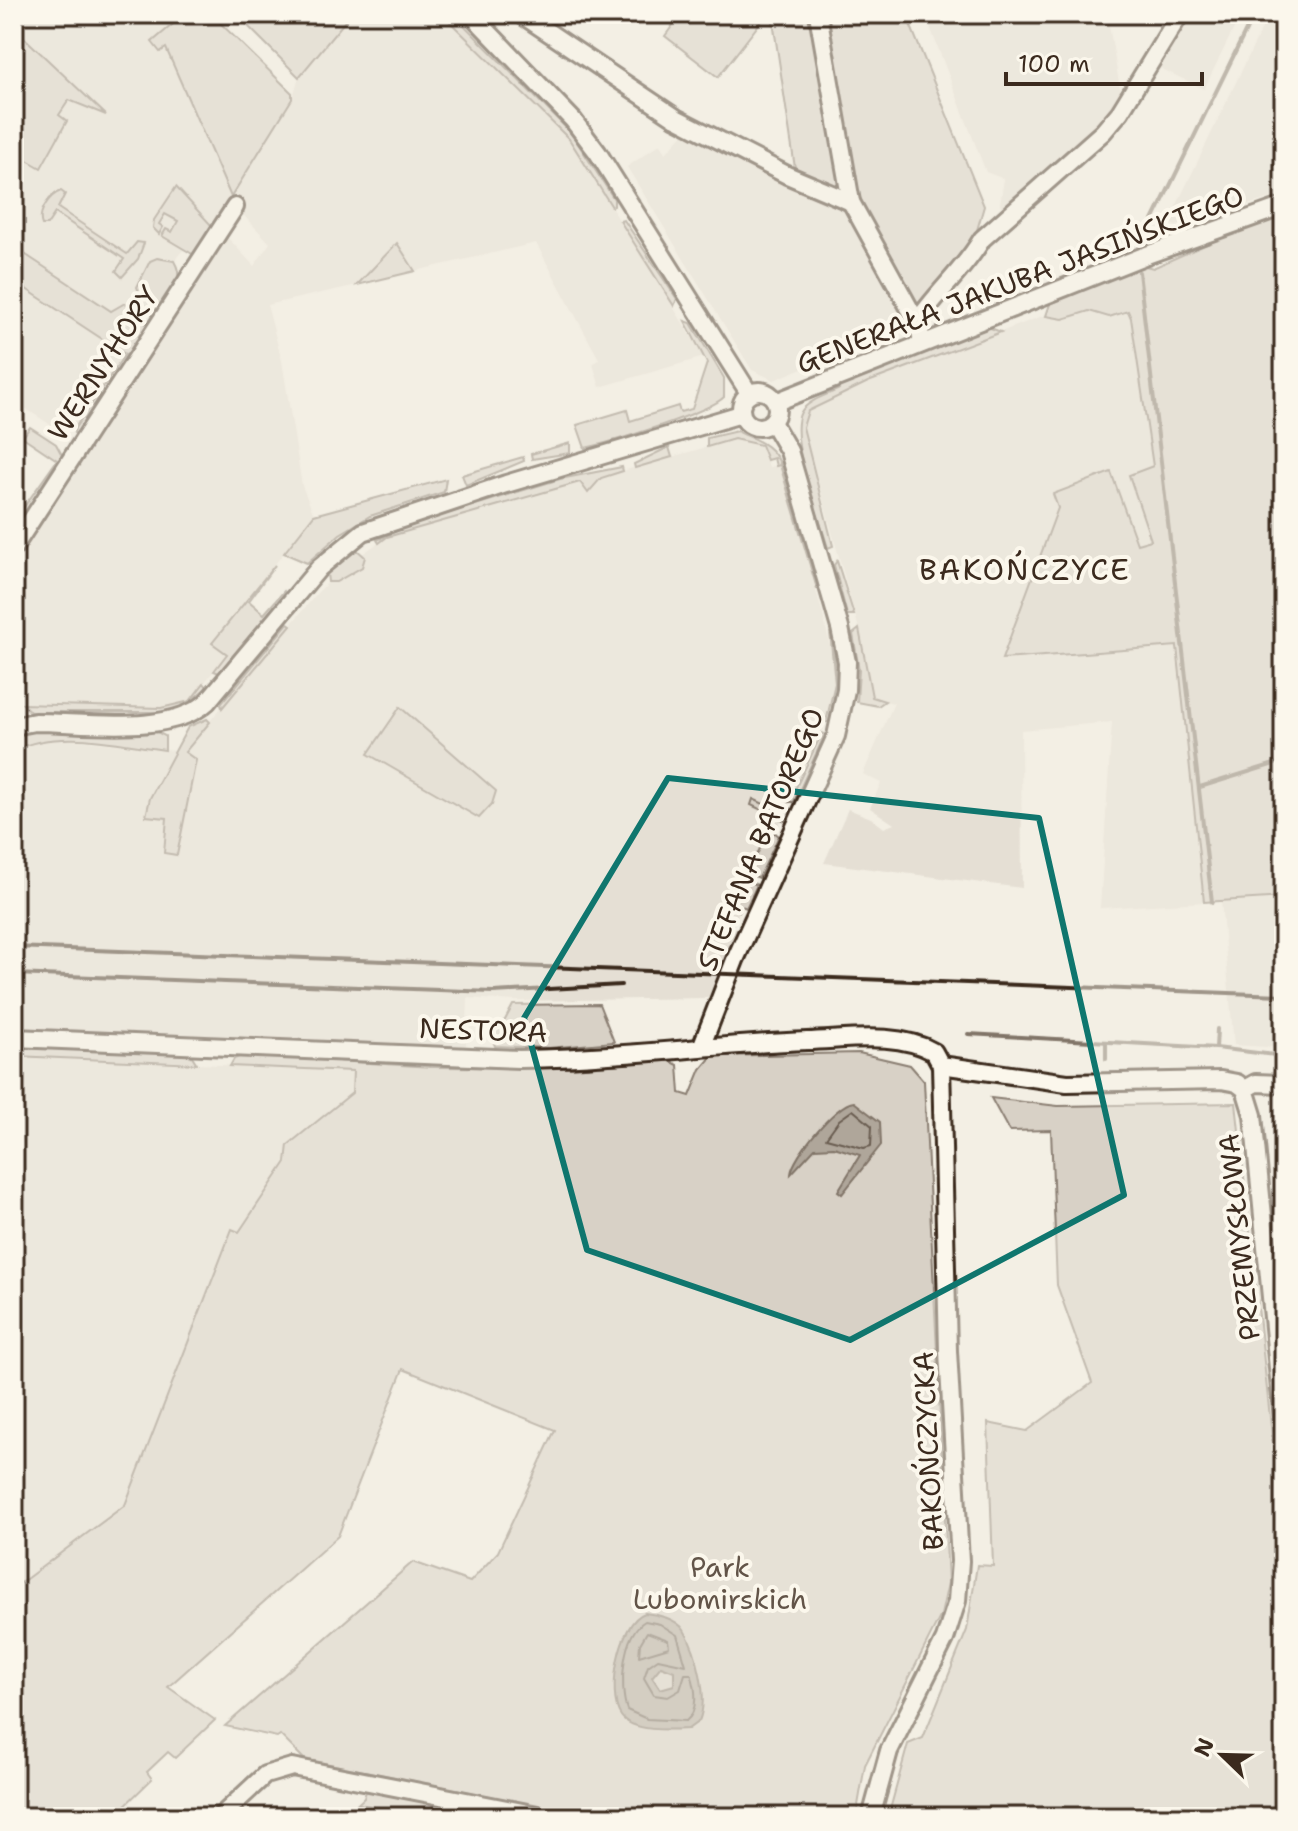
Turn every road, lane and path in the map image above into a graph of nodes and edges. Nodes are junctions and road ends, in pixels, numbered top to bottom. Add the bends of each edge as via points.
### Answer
1 (471, 14) edge
2 (521, 14) edge
3 (818, 14) edge
4 (1180, 14) edge
5 (851, 202) junction
6 (1284, 206) edge
7 (235, 207) dead end
8 (917, 322) junction
9 (923, 343) junction
10 (749, 393) junction
11 (776, 402) junction
12 (741, 414) junction
13 (772, 422) junction
14 (14, 547) edge
15 (14, 726) edge
16 (14, 1038) edge
17 (702, 1045) junction
18 (941, 1065) junction
19 (1284, 1084) edge
20 (1245, 1089) junction
21 (1284, 1429) edge
22 (220, 1817) edge
23 (548, 1817) edge
24 (871, 1817) edge

1 - 10 street via 556,101 598,153
2 - 5 street via 676,118
3 - 5 street
4 - 8 street via 1103,132 982,239
5 - 8 street
6 - 9 street, GENERAŁA JAKUBA JASIŃSKIEGO
7 - 14 street, WERNYHORY
8 - 9 street
9 - 11 street, GENERAŁA JAKUBA JASIŃSKIEGO
10 - 11 street via 764,391
10 - 12 street
11 - 13 street
12 - 13 street via 752,427
12 - 15 street via 363,532 319,568 207,702 185,718
13 - 17 street, STEFANA BATOREGO via 789,451 840,628 846,690 836,736
16 - 17 street, NESTORA via 519,1059
17 - 18 street, NESTORA via 891,1040 920,1044 934,1052
18 - 20 street via 1038,1081 1221,1080
18 - 24 street, BAKOŃCZYCKA via 960,1561 957,1601 945,1639 889,1751
19 - 20 street via 1256,1083
20 - 21 street, PRZEMYSŁOWA via 1253,1115
22 - 23 street via 265,1775 292,1767

